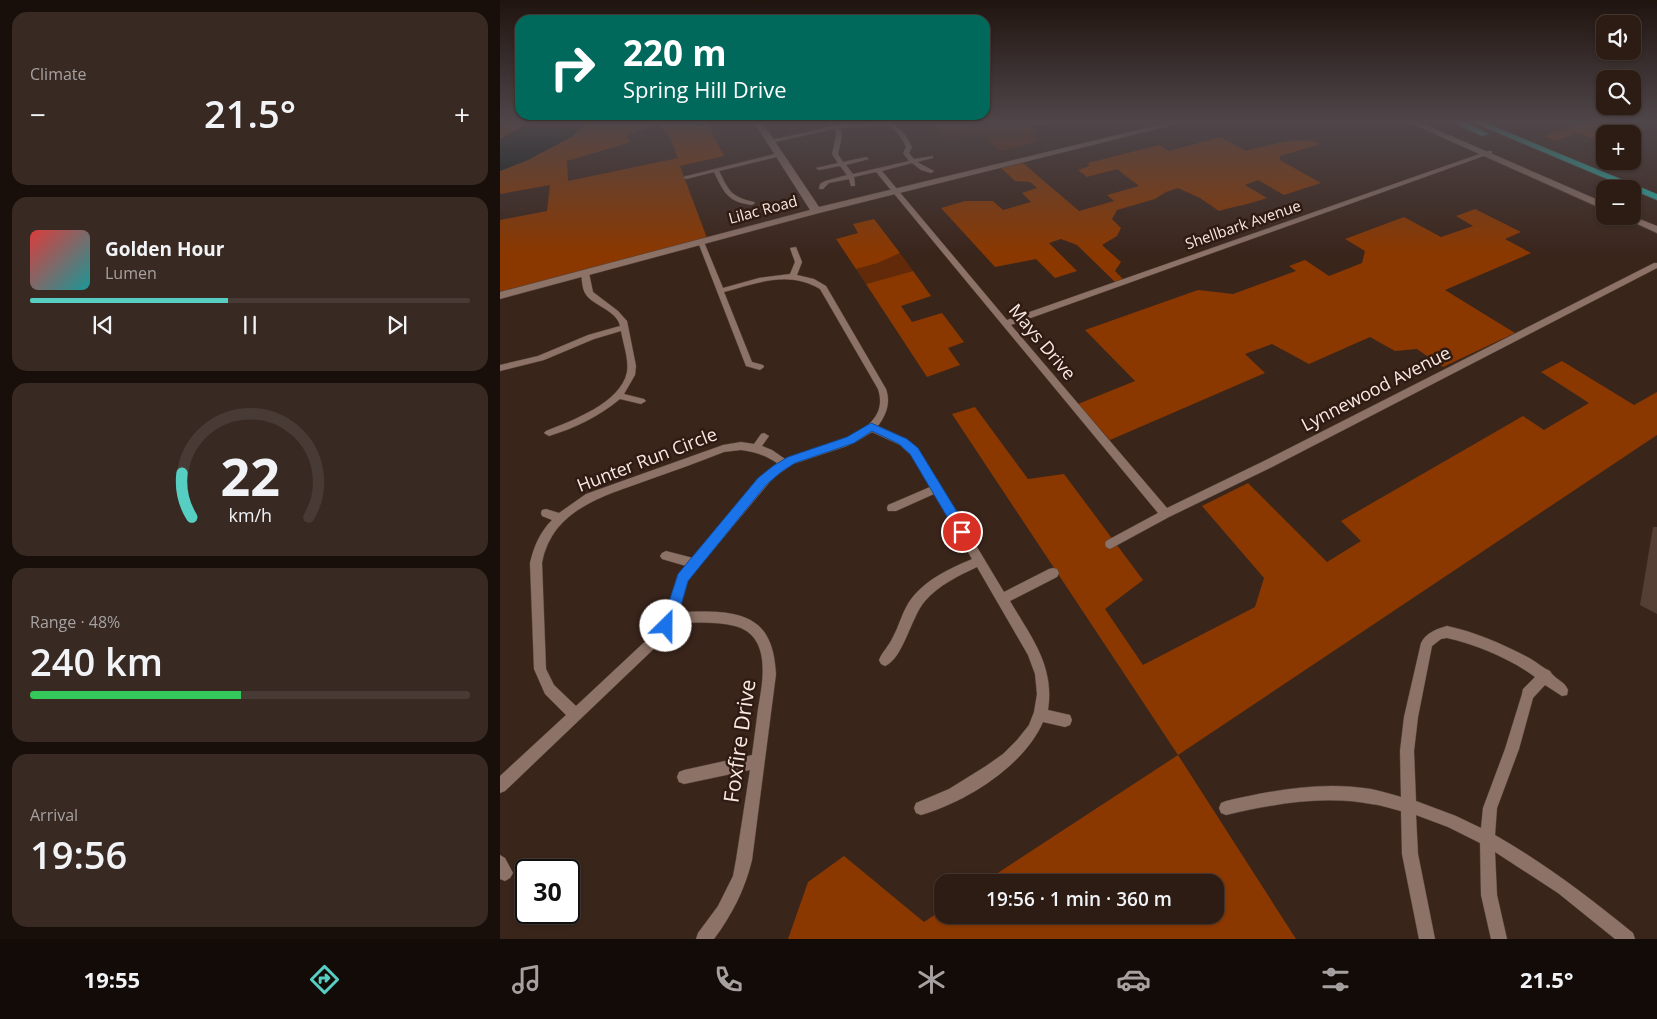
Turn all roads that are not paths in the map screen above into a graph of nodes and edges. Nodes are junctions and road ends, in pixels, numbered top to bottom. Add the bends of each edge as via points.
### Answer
1 (734, 166) edge
2 (786, 166) edge
3 (828, 166) edge
4 (842, 166) edge
5 (896, 166) edge
6 (917, 166) edge
7 (998, 166) edge
8 (1451, 166) edge
9 (1515, 166) edge
10 (1517, 166) edge
11 (1560, 166) edge
12 (1582, 166) edge
13 (819, 168) dead end
14 (881, 169) junction
15 (716, 170) junction
16 (931, 171) dead end
17 (851, 176) junction
18 (686, 177) dead end
19 (1596, 181) edge
20 (853, 185) dead end
21 (821, 188) dead end
22 (898, 190) junction
23 (1657, 197) edge
24 (1596, 199) edge
25 (1641, 200) edge
26 (752, 203) dead end
27 (1596, 204) edge
28 (1657, 206) edge
29 (816, 211) junction
30 (1641, 219) edge
31 (1641, 223) edge
32 (1657, 226) edge
33 (1657, 230) edge
34 (701, 242) junction
35 (794, 248) dead end
36 (1657, 265) edge
37 (586, 273) junction
38 (794, 276) junction
39 (720, 291) junction
40 (500, 296) edge
41 (1005, 324) junction
42 (624, 327) junction
43 (760, 367) dead end
44 (500, 368) edge
45 (618, 396) junction
46 (641, 401) dead end
47 (871, 427) junction
48 (549, 433) dead end
49 (764, 436) dead end
50 (756, 448) junction
51 (785, 464) junction
52 (937, 488) junction
53 (892, 508) dead end
54 (546, 513) dead end
55 (1165, 514) junction
56 (560, 518) junction
57 (1110, 544) dead end
58 (666, 556) dead end
59 (979, 561) junction
60 (694, 563) junction
61 (1053, 573) dead end
62 (1001, 600) junction
63 (670, 618) junction
64 (885, 660) dead end
65 (1546, 675) junction
66 (1562, 690) dead end
67 (576, 715) junction
68 (1040, 715) junction
69 (1065, 720) dead end
70 (758, 761) junction
71 (684, 777) dead end
72 (500, 786) edge
73 (1408, 807) junction
74 (921, 808) dead end
75 (1226, 808) dead end
76 (1487, 839) junction
77 (704, 939) edge
78 (1427, 939) edge
79 (1499, 939) edge
80 (1627, 939) edge

1 - 15 street
2 - 29 street
3 - 13 street
4 - 17 street
5 - 14 street
6 - 16 street
7 - 22 street, Lilac Road
8 - 41 street, Shellbark Avenue
9 - 27 street
10 - 24 street
11 - 19 highway
12 - 23 highway
14 - 17 street
14 - 22 street, Mays Drive
15 - 18 street
15 - 26 street via 730,197
17 - 20 street
17 - 21 street via 827,182
22 - 29 street, Lilac Road
22 - 41 street, Mays Drive
25 - 28 highway
29 - 34 street, Lilac Road
30 - 32 street
31 - 33 street
34 - 37 street, Lilac Road
34 - 39 street
35 - 38 street via 799,265
36 - 55 street, Lynnewood Avenue
37 - 40 street, Lilac Road
37 - 42 street via 589,293 619,316
38 - 39 street via 770,278
38 - 47 street via 807,278 823,288 882,389 884,405
39 - 43 street via 749,364
41 - 55 street, Mays Drive
42 - 44 street via 541,358
42 - 45 street via 632,370
45 - 46 street
45 - 48 street via 583,420
47 - 51 street via 850,440
47 - 52 street via 909,446
49 - 50 street
50 - 51 street, Hunter Run Circle
50 - 56 street, Hunter Run Circle via 734,447 711,452 590,497
51 - 60 street via 762,482
52 - 53 street
52 - 59 street
54 - 56 street
55 - 57 street, Lynnewood Avenue
56 - 67 street, Hunter Run Circle via 549,530 537,557 540,669 544,684
58 - 60 street
59 - 62 street
59 - 64 street via 944,578 922,594 908,616 895,649
60 - 63 street via 683,578
61 - 62 street
62 - 68 street via 1037,659 1043,693
63 - 67 street via 646,650
63 - 70 street, Foxfire Drive via 731,619 749,625 760,635 767,650 770,674
65 - 66 street
65 - 73 street via 1466,636 1447,632 1431,638 1424,649 1409,734
65 - 76 street via 1525,700 1512,749 1490,808
67 - 72 street
68 - 69 street
68 - 74 street via 1026,743 999,767 948,798
70 - 71 street
70 - 77 street, Foxfire Drive via 740,877 724,912
73 - 75 street via 1332,793 1295,795
73 - 76 street
73 - 78 street via 1410,854
76 - 79 street via 1489,895
76 - 80 street via 1554,880

